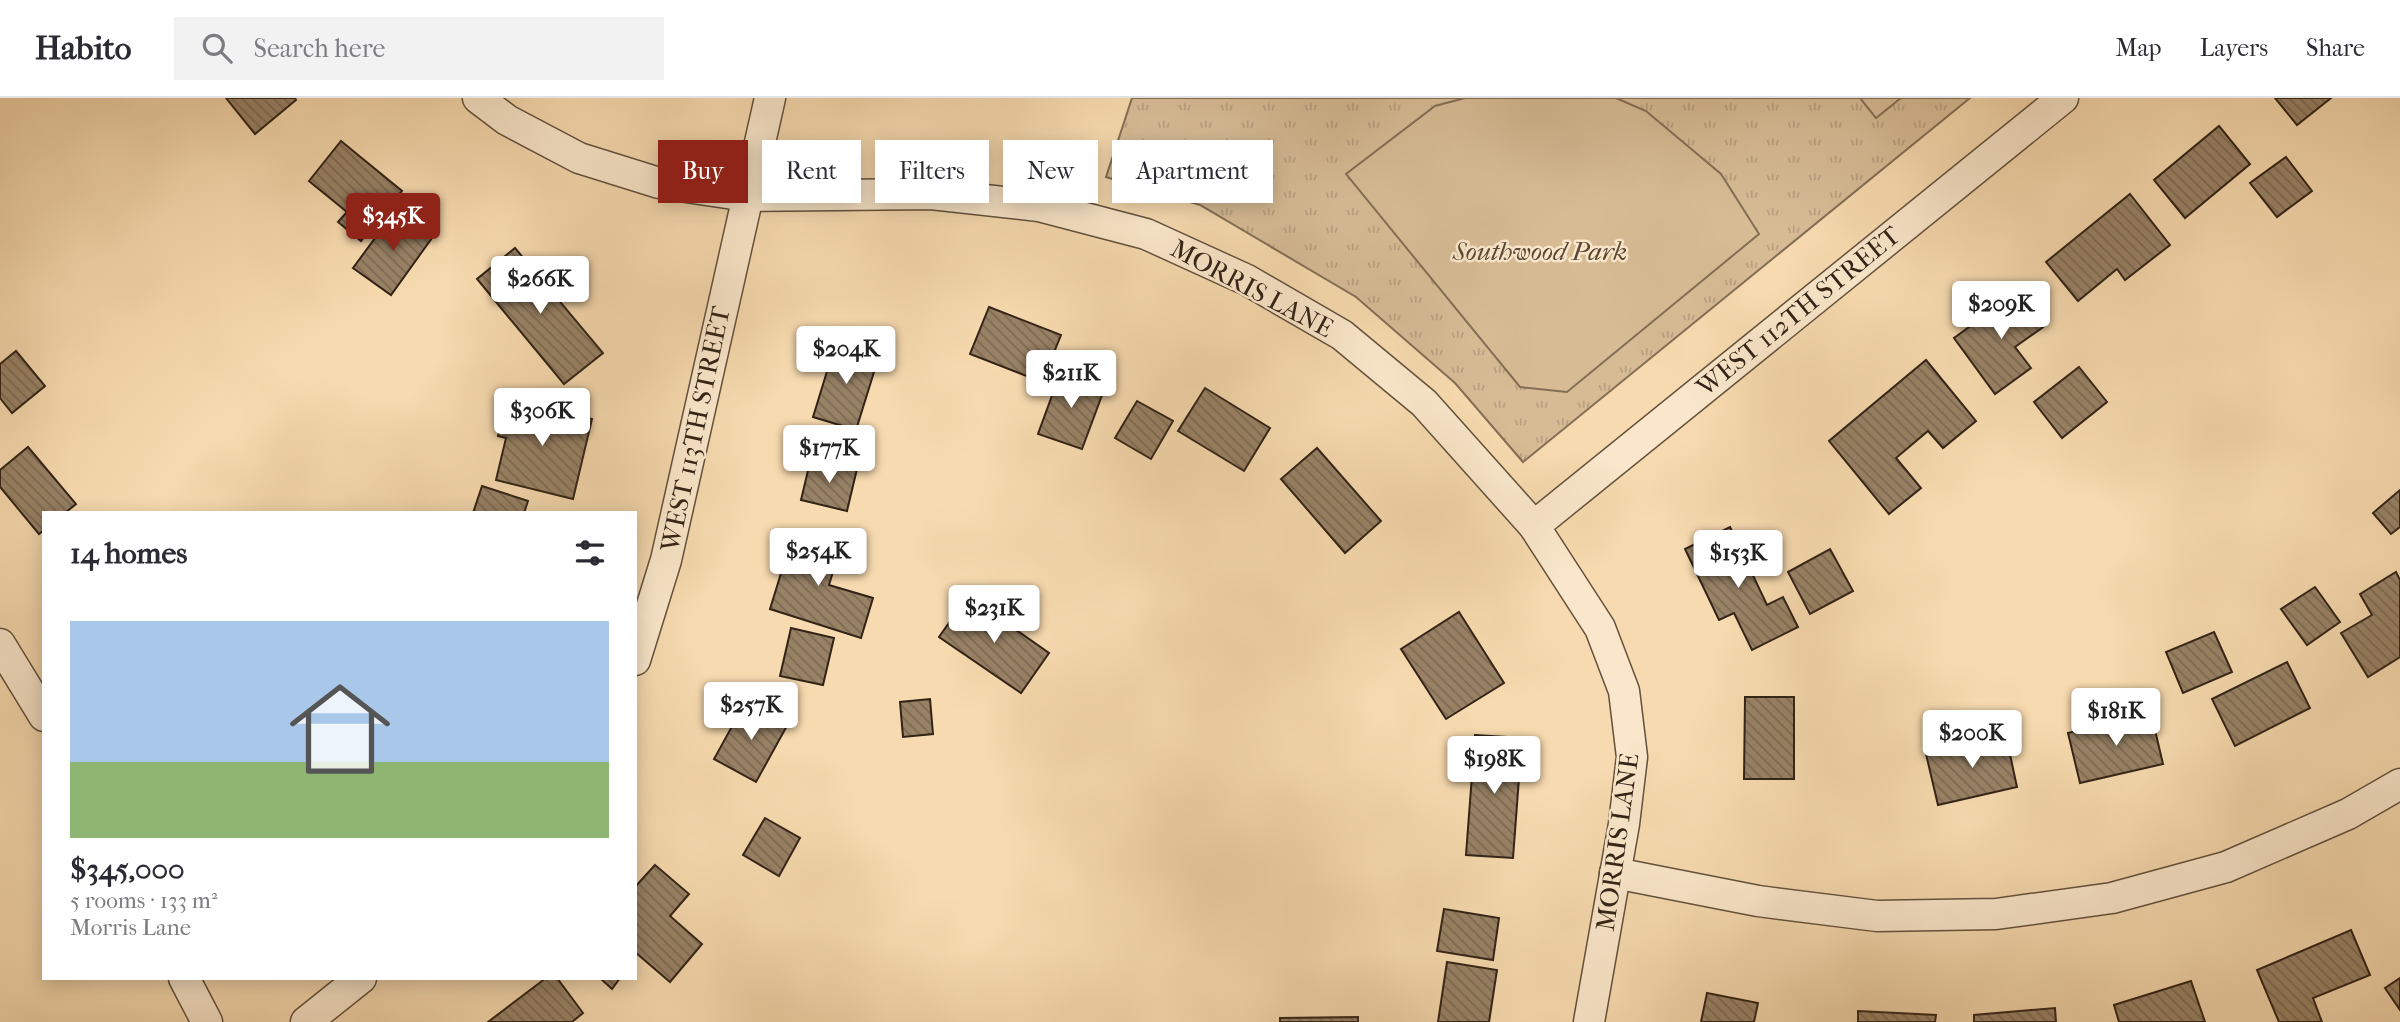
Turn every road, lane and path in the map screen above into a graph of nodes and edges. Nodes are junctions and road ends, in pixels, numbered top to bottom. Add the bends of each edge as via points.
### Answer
1 (478, 98) edge
2 (770, 98) edge
3 (2063, 98) edge
4 (658, 183) edge
5 (748, 192) edge
6 (748, 196) edge
7 (745, 203) edge
8 (1534, 526) junction
9 (0, 643) edge
10 (637, 654) edge
11 (42, 713) edge
12 (2400, 784) edge
13 (1615, 873) junction
14 (185, 980) edge
15 (358, 980) edge
16 (207, 1022) edge
17 (306, 1022) edge
18 (1589, 1022) edge

1 - 4 street, MORRIS LANE via 507,120 579,158
2 - 5 street, WEST 113TH STREET
3 - 8 street, WEST 112TH STREET
6 - 8 street, MORRIS LANE via 930,194 1039,206 1146,234 1247,280 1342,335 1424,403
7 - 10 street, WEST 113TH STREET via 666,561
8 - 13 street, MORRIS LANE via 1600,628 1624,691 1632,757
9 - 11 street
12 - 13 street via 2348,814 2226,867 2112,898 1996,914 1877,916 1758,901
13 - 18 street, MORRIS LANE
14 - 16 street
15 - 17 street

